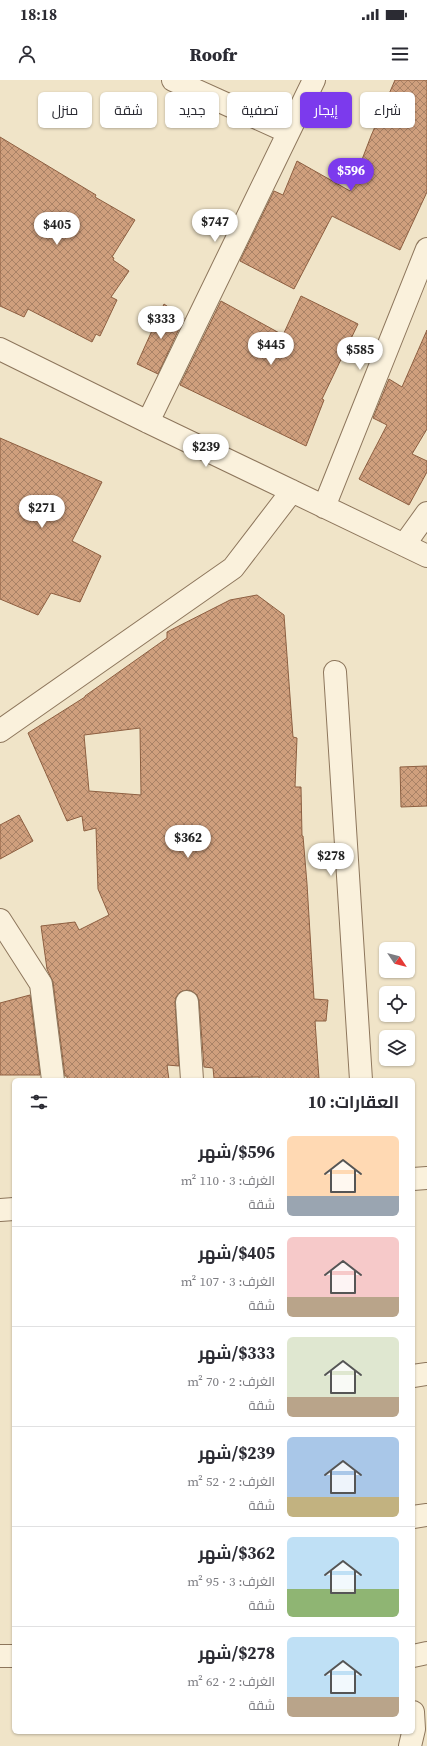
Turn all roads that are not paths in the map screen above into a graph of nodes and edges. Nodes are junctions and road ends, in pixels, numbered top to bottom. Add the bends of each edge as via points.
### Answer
1 (173, 80) edge
2 (314, 80) edge
3 (288, 132) junction
4 (427, 248) edge
5 (0, 349) edge
6 (148, 422) junction
7 (292, 491) junction
8 (324, 507) junction
9 (427, 513) edge
10 (404, 545) junction
11 (427, 556) edge
12 (335, 672) dead end
13 (0, 731) edge
14 (0, 920) edge
15 (186, 1002) dead end
16 (53, 1078) edge
17 (192, 1078) edge
18 (361, 1078) edge
19 (427, 1178) edge
20 (415, 1179) edge
21 (12, 1209) edge
22 (0, 1210) edge
23 (427, 1374) edge
24 (415, 1376) edge
25 (427, 1515) edge
26 (415, 1517) edge
27 (427, 1653) edge
28 (0, 1656) edge
29 (12, 1656) edge
30 (415, 1656) edge

1 - 3 street
2 - 3 street
3 - 6 street
4 - 8 street
5 - 6 street
6 - 7 street
7 - 8 street
7 - 13 street via 233,568
8 - 10 street
9 - 10 street
10 - 11 street
12 - 18 street
14 - 16 street via 41,984
15 - 17 street
19 - 20 street
21 - 22 street
23 - 24 street
25 - 26 street
27 - 30 street
28 - 29 street

